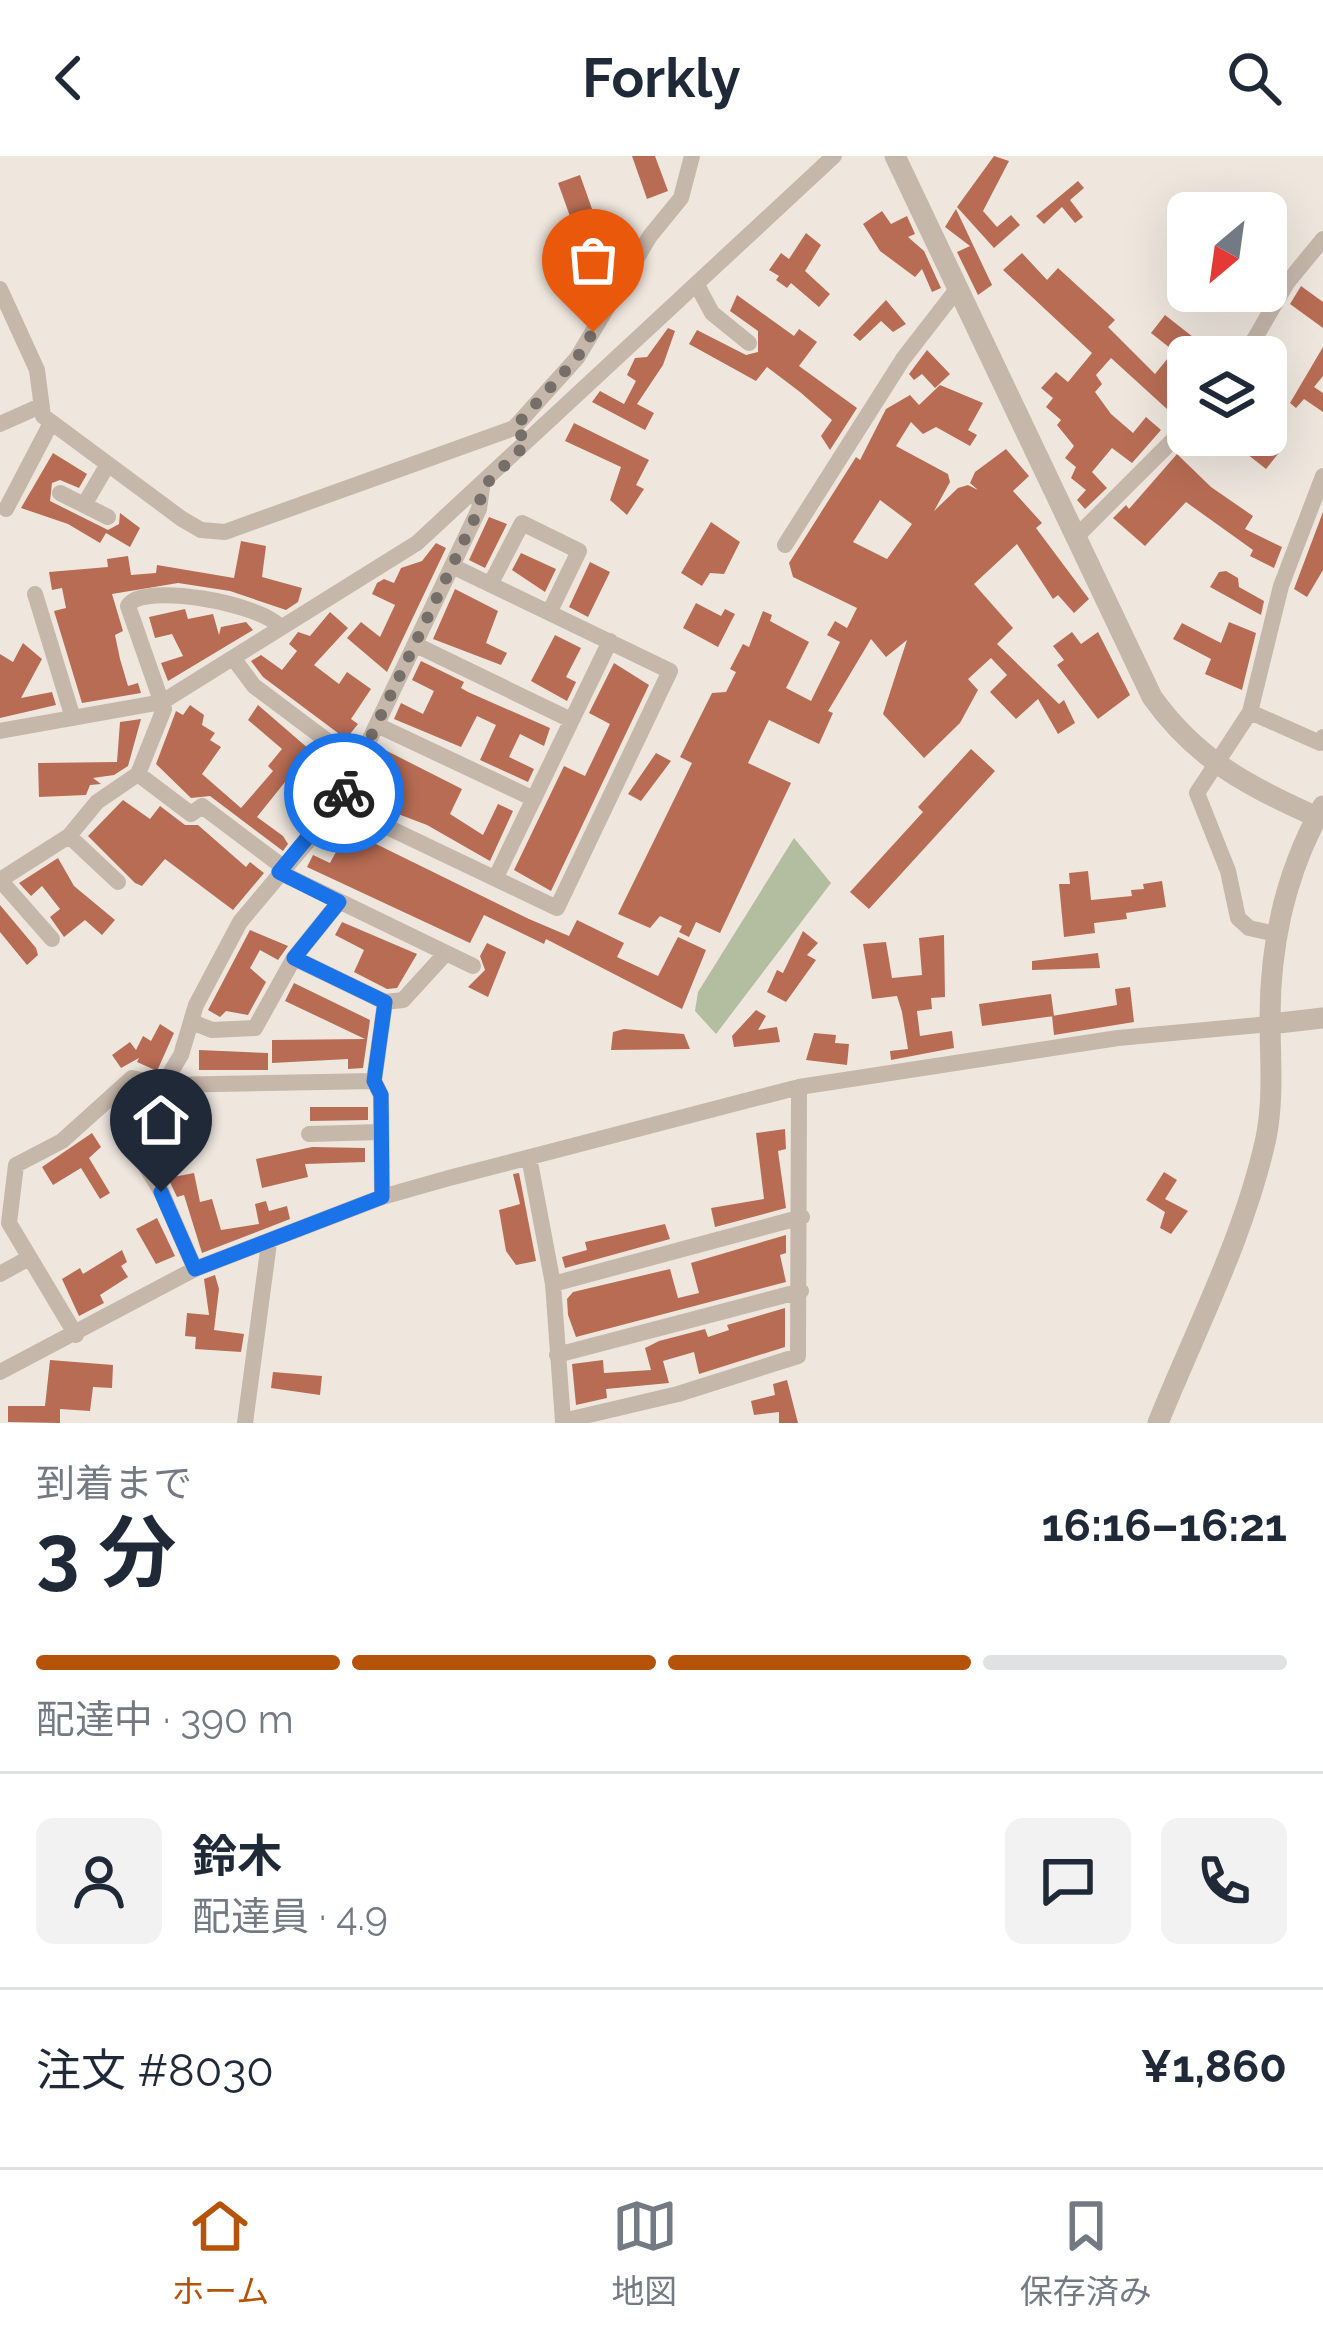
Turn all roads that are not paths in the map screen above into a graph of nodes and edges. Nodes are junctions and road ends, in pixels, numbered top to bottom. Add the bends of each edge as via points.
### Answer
1 (692, 156) edge
2 (834, 156) edge
3 (895, 156) edge
4 (1323, 239) edge
5 (697, 285) junction
6 (958, 288) junction
7 (0, 289) edge
8 (1256, 336) edge
9 (749, 343) dead end
10 (38, 407) junction
11 (51, 423) junction
12 (0, 424) edge
13 (521, 435) junction
14 (1167, 446) edge
15 (108, 464) junction
16 (1323, 476) edge
17 (482, 488) junction
18 (60, 493) dead end
19 (84, 505) junction
20 (6, 509) dead end
21 (108, 518) dead end
22 (1076, 538) junction
23 (785, 544) dead end
24 (452, 566) junction
25 (491, 583) junction
26 (35, 593) dead end
27 (550, 611) junction
28 (280, 627) junction
29 (610, 641) junction
30 (416, 645) junction
31 (233, 658) junction
32 (162, 701) junction
33 (1250, 712) junction
34 (73, 718) junction
35 (571, 720) junction
36 (376, 724) junction
37 (0, 731) edge
38 (1322, 742) edge
39 (358, 764) junction
40 (1214, 765) junction
41 (138, 774) junction
42 (534, 799) junction
43 (339, 804) junction
44 (1320, 811) edge
45 (69, 836) junction
46 (281, 870) junction
47 (496, 878) junction
48 (0, 880) edge
49 (118, 883) dead end
50 (339, 902) junction
51 (1276, 934) junction
52 (52, 939) dead end
53 (446, 953) junction
54 (294, 958) junction
55 (473, 966) dead end
56 (385, 1002) junction
57 (1323, 1018) edge
58 (192, 1022) junction
59 (1270, 1024) junction
60 (374, 1081) junction
61 (163, 1085) junction
62 (799, 1087) junction
63 (381, 1132) junction
64 (309, 1134) dead end
65 (530, 1157) junction
66 (382, 1197) junction
67 (802, 1217) junction
68 (269, 1243) junction
69 (29, 1258) junction
70 (195, 1269) junction
71 (0, 1274) edge
72 (553, 1284) junction
73 (801, 1291) junction
74 (76, 1335) junction
75 (557, 1355) junction
76 (0, 1372) edge
77 (562, 1422) edge
78 (245, 1423) edge
79 (1157, 1423) edge

1 - 13 street via 681,198
2 - 5 street
3 - 6 street
4 - 8 street
5 - 9 street via 712,314
5 - 13 street
6 - 22 street
6 - 23 street
7 - 10 street via 37,370
10 - 11 street
10 - 12 street
11 - 15 street
11 - 20 street
13 - 15 street via 225,532 182,519
13 - 17 street
14 - 22 street
15 - 19 street
16 - 33 street via 1281,586
17 - 24 street
17 - 28 street via 417,543
18 - 19 street
19 - 21 street
22 - 40 street via 1152,697
24 - 25 street
24 - 30 street
25 - 27 street
25 - 27 street via 522,523 579,551
26 - 34 street
27 - 29 street
28 - 31 street
28 - 32 street via 249,608 187,597 129,600
29 - 35 street
29 - 47 street via 670,670 557,908
30 - 35 street
30 - 36 street
31 - 32 street
31 - 39 street via 254,686
32 - 34 street
32 - 41 street
33 - 38 street
33 - 40 street
34 - 37 street
35 - 42 street
36 - 39 street
36 - 42 street
39 - 43 street
40 - 44 street
40 - 51 street via 1197,797 1238,918
41 - 45 street
41 - 46 street via 191,814 202,806
42 - 47 street
43 - 46 street
43 - 47 street
44 - 51 street
45 - 48 street
45 - 49 street
46 - 50 street
46 - 58 street via 240,922
48 - 52 street
50 - 53 street
50 - 54 street
51 - 59 street
53 - 55 street
53 - 56 street via 403,1000
54 - 56 street
54 - 58 street via 255,1028 212,1030
56 - 60 street
57 - 59 street
58 - 61 street
59 - 62 street via 1118,1038
59 - 79 street via 1271,1093 1259,1164
60 - 61 street
60 - 63 street
61 - 69 street via 132,1078 62,1141 16,1166 9,1223
61 - 70 street via 130,1147 161,1192
62 - 65 street
62 - 67 street
63 - 64 street
63 - 66 street
65 - 66 street
65 - 72 street
66 - 68 street
67 - 72 street
67 - 73 street
68 - 70 street
68 - 78 street
69 - 71 street
69 - 74 street
70 - 74 street
72 - 75 street
73 - 75 street
73 - 77 street via 800,1348 791,1361
74 - 76 street
75 - 77 street

